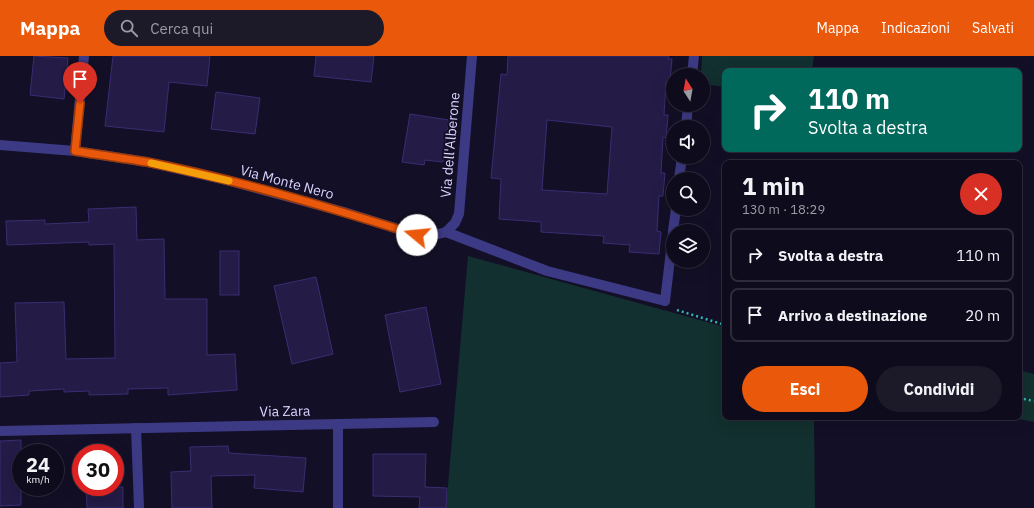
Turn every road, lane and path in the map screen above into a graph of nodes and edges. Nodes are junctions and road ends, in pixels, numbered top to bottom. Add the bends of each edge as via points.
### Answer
1 (84, 56) edge
2 (472, 56) edge
3 (694, 56) edge
4 (693, 68) edge
5 (0, 145) edge
6 (75, 151) junction
7 (446, 232) junction
8 (669, 268) edge
9 (665, 301) junction
10 (722, 324) edge
11 (1022, 399) edge
12 (1034, 402) edge
13 (434, 422) dead end
14 (338, 424) junction
15 (136, 428) junction
16 (0, 431) edge
17 (139, 508) edge
18 (338, 508) edge

1 - 6 street
2 - 7 street, Via dell'Alberone via 459,214 455,223
3 - 4 street
5 - 6 street, Via Monte Nero
6 - 7 street, Via Monte Nero via 147,162 230,181 417,235
7 - 9 street via 547,270
8 - 9 street
9 - 10 path via 676,310
11 - 12 path
13 - 14 street, Via Zara
14 - 15 street, Via Zara
14 - 18 street
15 - 16 street, Via Zara
15 - 17 street

